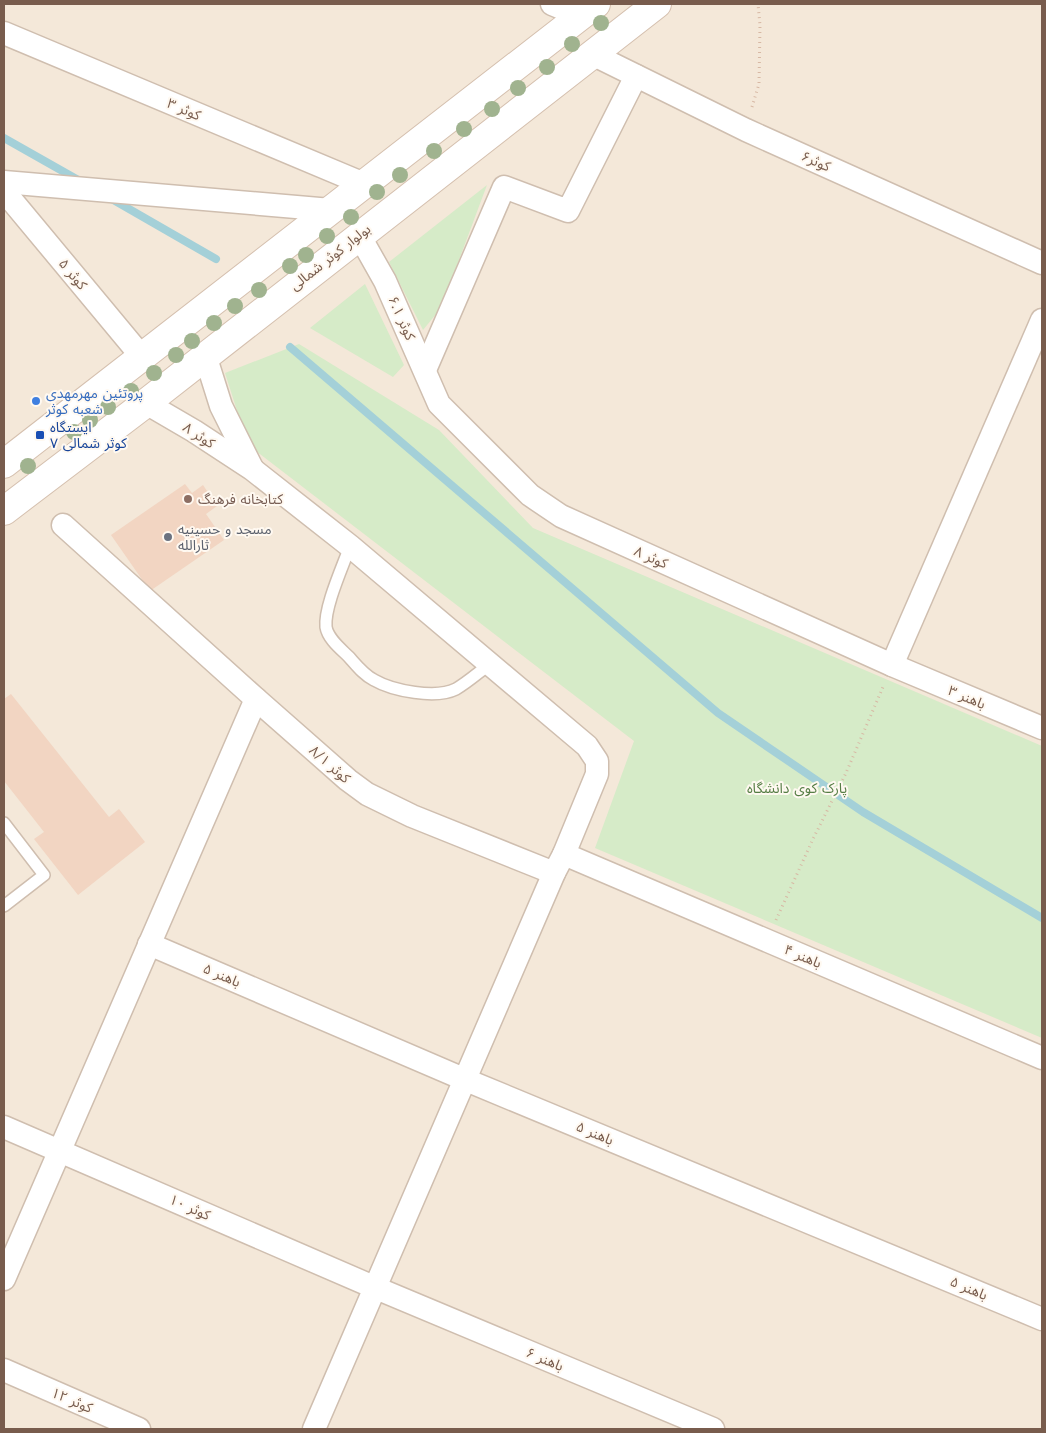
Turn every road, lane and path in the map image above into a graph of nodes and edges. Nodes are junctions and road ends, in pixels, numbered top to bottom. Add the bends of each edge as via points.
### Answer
1 (552, 4) edge
2 (657, 4) edge
3 (758, 4) edge
4 (588, 10) edge
5 (4, 33) edge
6 (592, 54) junction
7 (636, 76) junction
8 (746, 130) junction
9 (4, 182) edge
10 (364, 184) junction
11 (4, 191) edge
12 (331, 210) junction
13 (359, 235) junction
14 (1042, 263) edge
15 (1042, 320) edge
16 (205, 355) junction
17 (142, 357) junction
18 (426, 370) junction
19 (146, 403) junction
20 (439, 404) joint
21 (4, 464) edge
22 (252, 469) junction
23 (4, 511) edge
24 (63, 525) dead end
25 (350, 546) junction
26 (490, 664) junction
27 (892, 665) junction
28 (256, 699) junction
29 (1042, 728) edge
30 (4, 824) edge
31 (559, 864) junction
32 (4, 906) edge
33 (767, 941) junction
34 (149, 944) junction
35 (1042, 1058) edge
36 (466, 1080) junction
37 (4, 1127) edge
38 (60, 1150) junction
39 (4, 1278) edge
40 (376, 1288) junction
41 (1042, 1319) edge
42 (4, 1370) edge
43 (140, 1429) edge
44 (314, 1429) edge
45 (714, 1429) edge

1 - 4 street
2 - 6 street, بولوار کوثر شمالی
3 - 8 path via 759,84
4 - 10 street
5 - 10 street, کوثر ۳
6 - 7 street, کوثر۶
6 - 13 street, بولوار کوثر شمالی
7 - 8 street, کوثر۶
7 - 18 street via 568,211 504,187
8 - 14 street, کوثر۶
9 - 12 street
10 - 12 street
11 - 17 street, کوثر ۵
12 - 17 street
13 - 16 street, بولوار کوثر شمالی
13 - 18 street, کوثر ۶.۱ via 385,281
15 - 27 street
16 - 19 street, بولوار کوثر شمالی
16 - 22 street, کوثر ۸ via 221,406
17 - 21 street
18 - 20 street, کوثر ۶.۱
19 - 22 street, کوثر ۸
19 - 23 street, بولوار کوثر شمالی
20 - 27 street, کوثر ۸ via 530,496 560,516
22 - 25 street, کوثر ۸
24 - 28 street, کوثر ۸/۱
25 - 26 street, کوثر ۸
25 - 26 lane via 328,608 326,628 363,673 398,690 432,694 454,690
26 - 31 street, کوثر ۸ via 587,746 597,761 596,774
27 - 29 street, باهنر ۳
27 - 33 path via 846,773
28 - 31 street, کوثر ۸/۱ via 367,794 412,816
28 - 34 street
30 - 32 lane via 44,874
31 - 33 street, باهنر ۴
31 - 36 street
33 - 35 street, باهنر ۴
34 - 36 street, باهنر ۵
34 - 38 street
36 - 40 street
36 - 41 street, باهنر ۵
37 - 38 street, کوثر ۱۰
38 - 39 street
38 - 40 street, کوثر ۱۰
40 - 44 street
40 - 45 street, باهنر ۶
42 - 43 street, کوثر ۱۲

